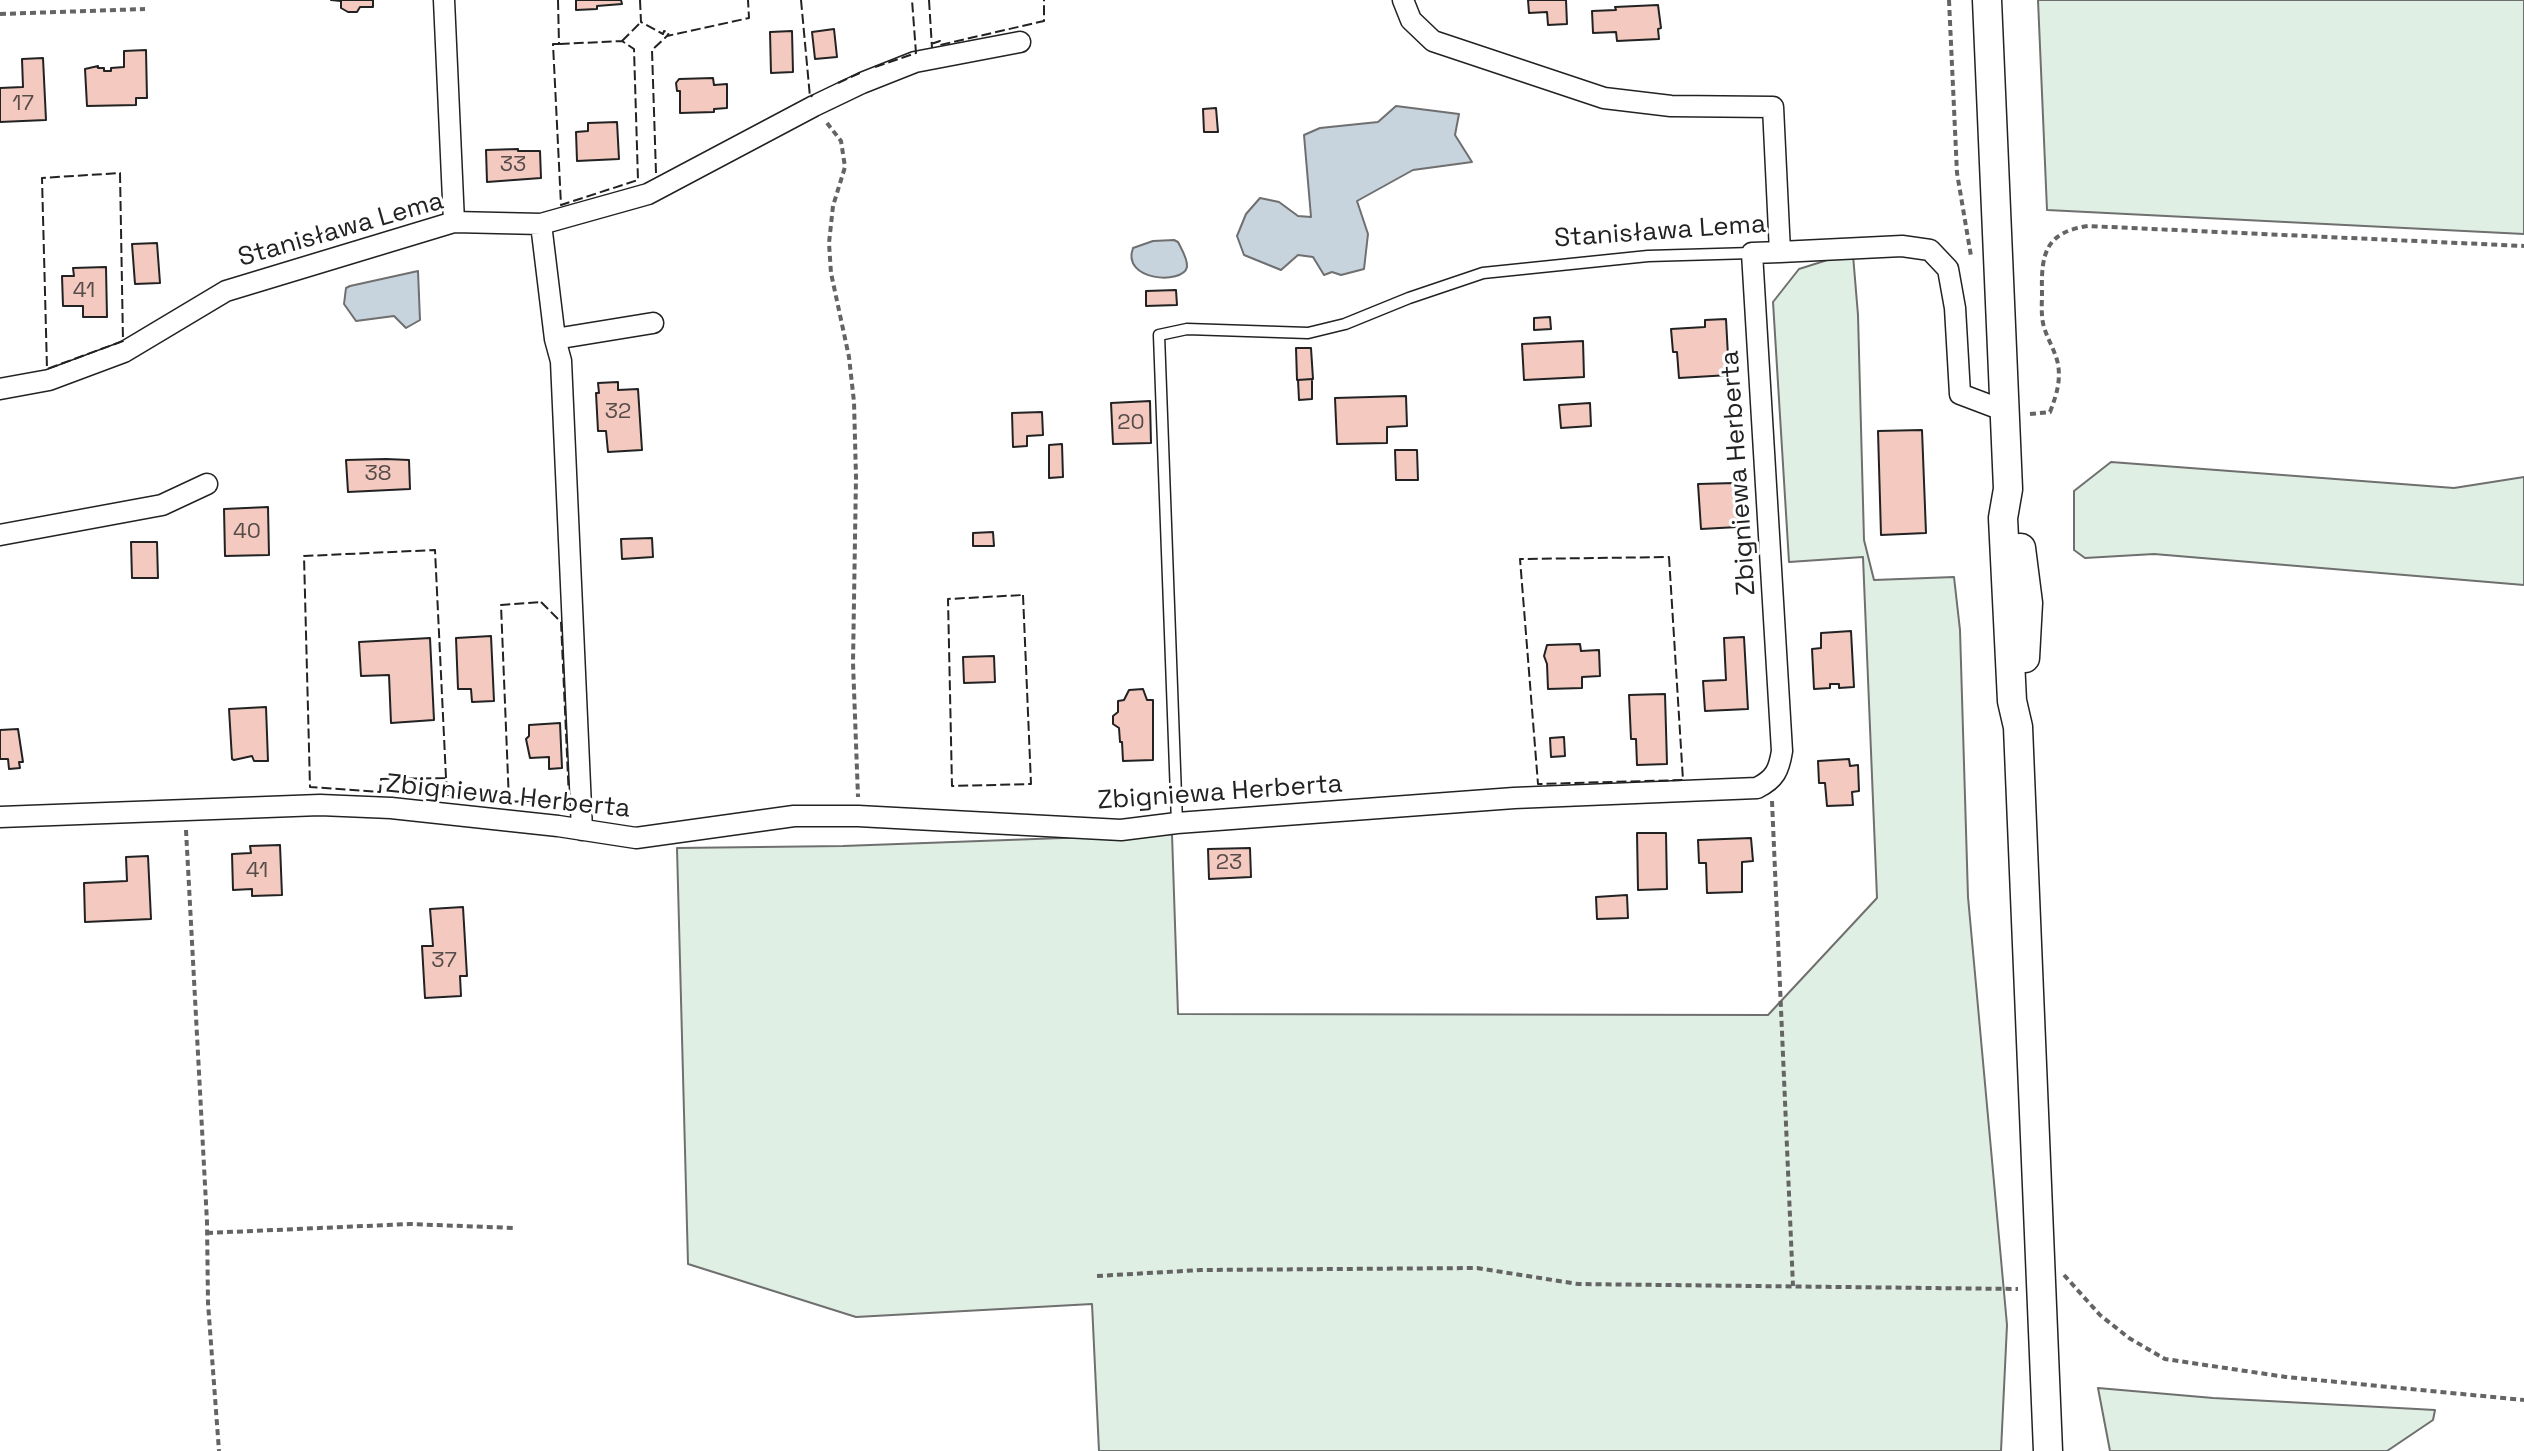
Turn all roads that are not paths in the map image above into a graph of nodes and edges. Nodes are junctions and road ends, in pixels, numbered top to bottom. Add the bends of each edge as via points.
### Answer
1 (444, 0) edge
2 (1403, 0) edge
3 (1987, 0) edge
4 (1020, 42) dead end
5 (454, 222) junction
6 (541, 224) junction
7 (1780, 252) junction
8 (1752, 253) junction
9 (653, 323) dead end
10 (555, 339) junction
11 (0, 389) edge
12 (2005, 411) junction
13 (207, 484) dead end
14 (0, 535) edge
15 (0, 817) edge
16 (1177, 823) junction
17 (582, 830) junction
18 (2048, 1451) edge

1 - 5 street
2 - 7 street, Stanisława Lema via 1411,20 1433,41 1604,98 1671,106 1773,107
3 - 12 main road
4 - 6 street, Stanisława Lema via 915,62 814,106 648,194
5 - 6 street, Stanisława Lema
5 - 11 street, Stanisława Lema via 226,291 124,352 49,380
6 - 10 street
7 - 8 street, Stanisława Lema
7 - 12 street via 1902,246 1930,250 1948,269 1960,394
8 - 16 lane, Stanisława Lema via 1648,256 1483,273 1308,333 1187,329 1159,335
8 - 16 street, Zbigniewa Herberta via 1782,751 1771,781 1757,788 1514,798
9 - 10 street
10 - 17 street via 561,361
12 - 18 main road via 2008,489 2003,518 2012,701 2018,727
13 - 14 street via 162,505
15 - 17 street, Zbigniewa Herberta via 320,805
16 - 17 street, Zbigniewa Herberta via 1121,830 794,816 636,838

